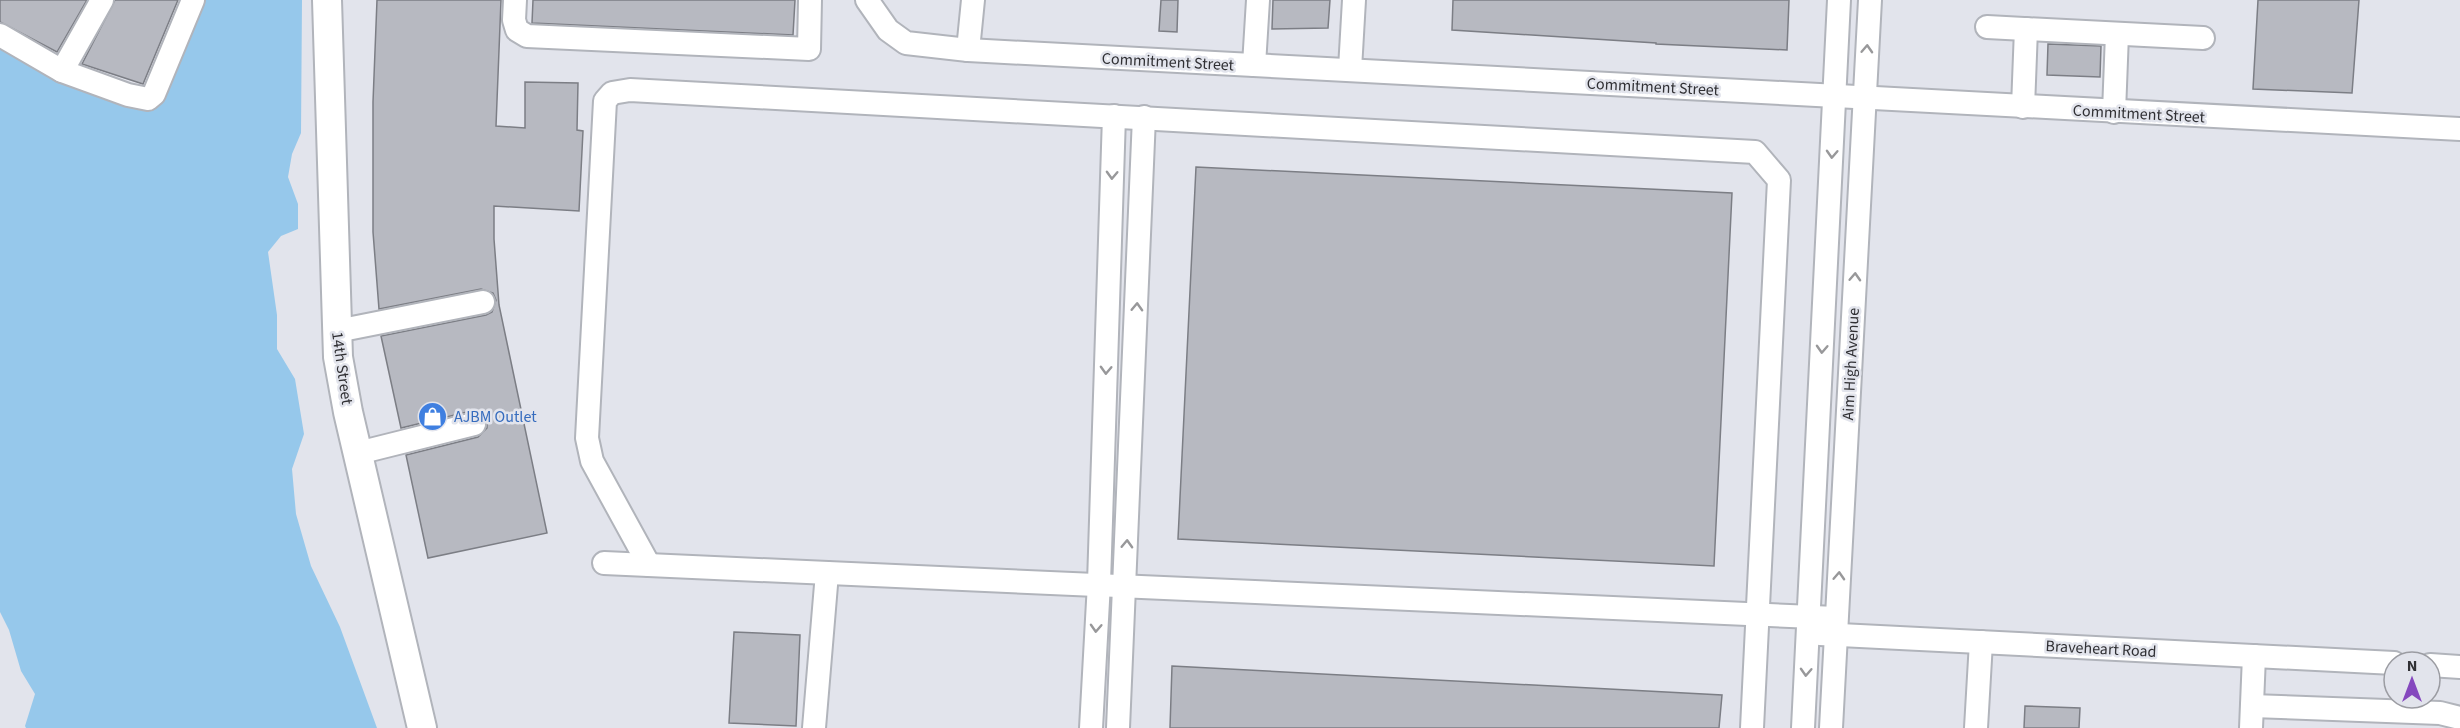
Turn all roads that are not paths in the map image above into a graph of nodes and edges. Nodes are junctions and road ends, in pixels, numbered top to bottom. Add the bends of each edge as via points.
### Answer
1 (102, 0) edge
2 (194, 0) edge
3 (327, 0) edge
4 (515, 0) edge
5 (810, 0) edge
6 (867, 0) edge
7 (973, 0) edge
8 (1258, 0) edge
9 (1354, 0) edge
10 (1839, 0) edge
11 (1870, 0) edge
12 (1987, 27) dead end
13 (2026, 29) junction
14 (2117, 34) junction
15 (0, 35) edge
16 (2203, 38) dead end
17 (968, 50) junction
18 (1254, 65) junction
19 (1350, 69) junction
20 (62, 71) junction
21 (1835, 95) junction
22 (1865, 98) junction
23 (2024, 107) junction
24 (2114, 112) junction
25 (1114, 116) junction
26 (1144, 117) junction
27 (2460, 129) edge
28 (483, 302) dead end
29 (337, 331) junction
30 (474, 424) dead end
31 (358, 453) junction
32 (604, 563) dead end
33 (649, 565) junction
34 (827, 573) junction
35 (1099, 583) junction
36 (1125, 585) junction
37 (1758, 614) junction
38 (1808, 625) junction
39 (1836, 626) junction
40 (1981, 642) junction
41 (2254, 656) junction
42 (2382, 662) edge
43 (2442, 666) edge
44 (2460, 667) edge
45 (2251, 717) edge
46 (2460, 718) edge
47 (422, 728) edge
48 (814, 728) edge
49 (1091, 728) edge
50 (1118, 728) edge
51 (1752, 728) edge
52 (1803, 728) edge
53 (1831, 728) edge
54 (1976, 728) edge

1 - 20 street
2 - 20 street via 154,94 148,99
3 - 29 main road, 14th Street
4 - 5 street via 517,30 527,36 809,49
6 - 17 street, Commitment Street via 888,30 906,43
7 - 17 street
8 - 18 street
9 - 19 street
10 - 21 street, Aim High Avenue
22 -> 11 street, Aim High Avenue
12 - 13 street
13 - 14 street
13 - 23 street
14 - 16 street
14 - 24 street
15 - 20 street
17 - 18 street, Commitment Street
18 - 19 street, Commitment Street
19 - 21 street, Commitment Street
21 - 22 street, Commitment Street
21 -> 38 street, Aim High Avenue
22 - 23 street, Commitment Street
39 -> 22 street, Aim High Avenue
23 - 24 street, Commitment Street
24 - 27 street, Commitment Street
25 - 26 street
25 - 33 street via 630,90 612,93 605,101 587,438 592,461
25 -> 35 street
36 -> 26 street
26 - 37 street via 1755,152 1779,180
28 - 29 street
29 - 31 main road, 14th Street via 342,384
30 - 31 street
31 - 47 main road, 14th Street
32 - 33 street, Braveheart Road
33 - 34 street, Braveheart Road
34 - 35 street, Braveheart Road
34 - 48 street
35 - 36 street, Braveheart Road
35 -> 49 street
36 - 37 street, Braveheart Road
36 - 50 street
37 - 38 street, Braveheart Road
37 - 51 street
38 - 39 street, Braveheart Road
38 -> 52 street, Aim High Avenue
39 - 40 street, Braveheart Road
39 - 53 street, Aim High Avenue
40 - 41 street, Braveheart Road
40 - 54 street
41 - 42 street, Braveheart Road
41 - 45 street
43 - 44 street
45 - 46 street via 2440,712

